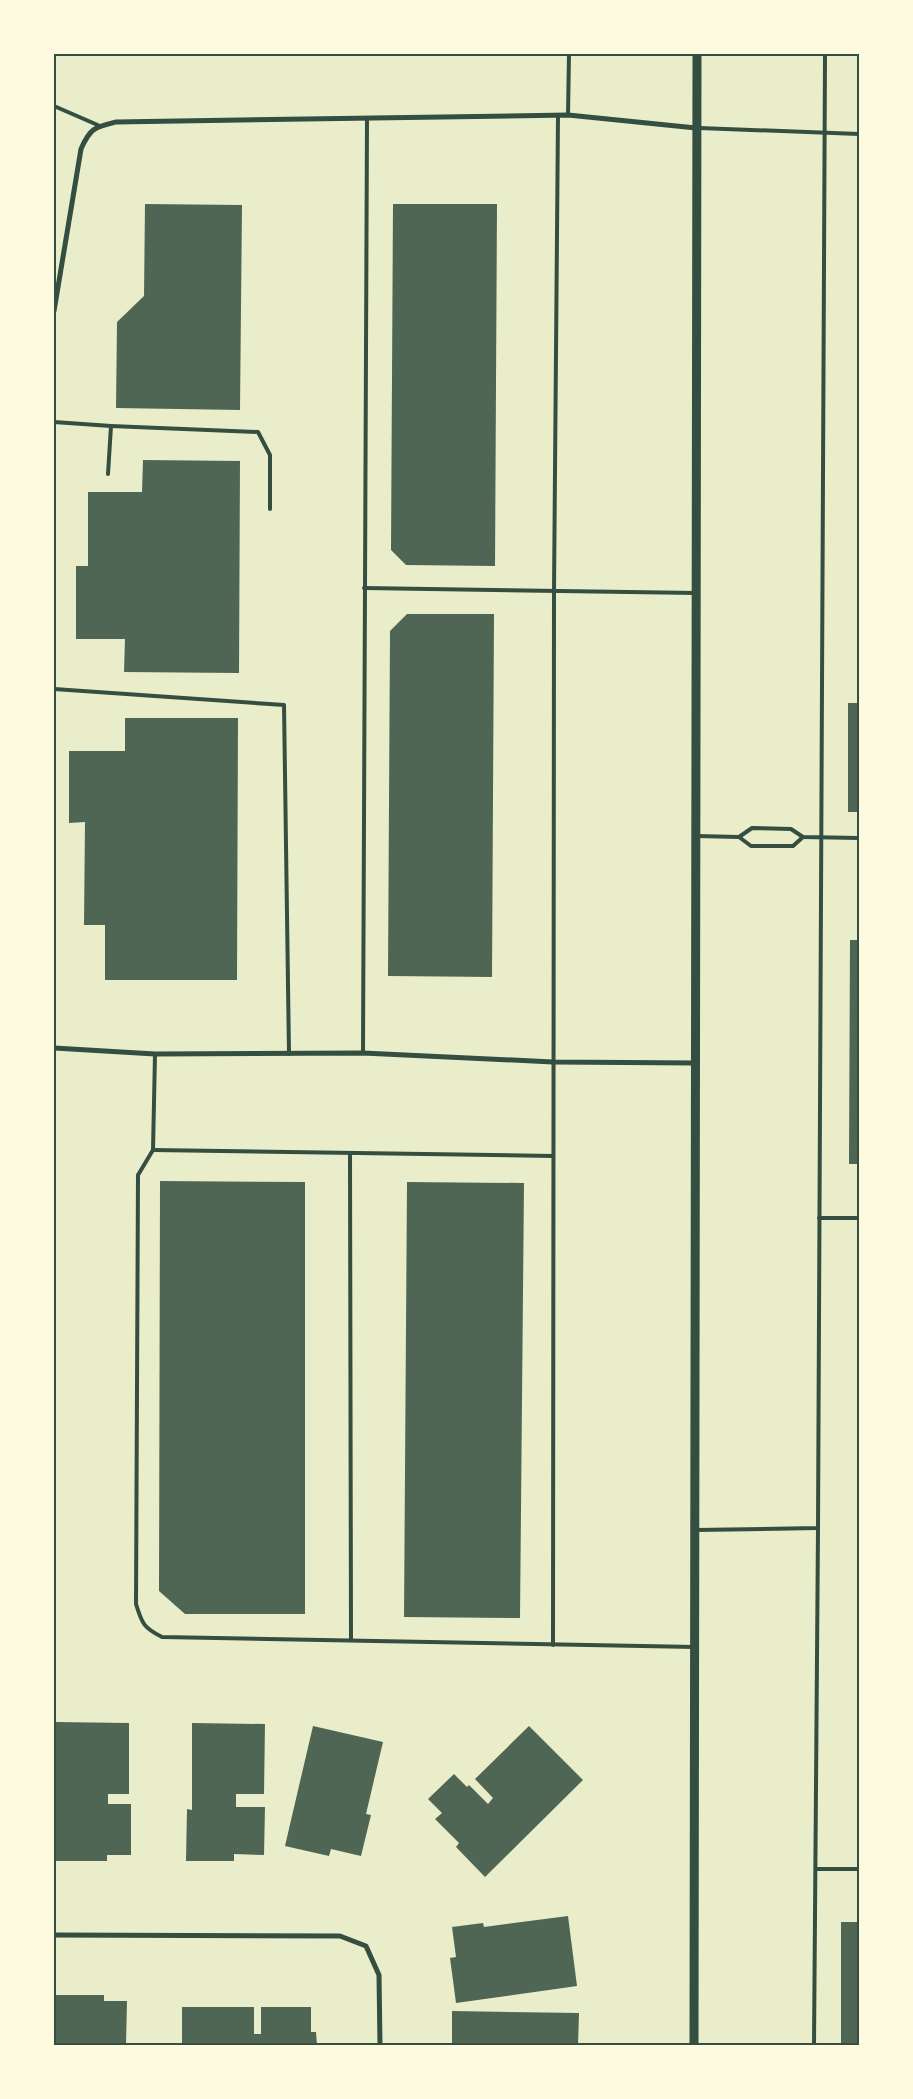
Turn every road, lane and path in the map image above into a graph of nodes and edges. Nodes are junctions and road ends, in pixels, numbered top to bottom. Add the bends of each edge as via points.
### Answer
1 (570, 54) edge
2 (697, 54) edge
3 (825, 54) edge
4 (54, 106) edge
5 (558, 115) junction
6 (568, 115) junction
7 (367, 120) junction
8 (100, 126) junction
9 (696, 128) junction
10 (825, 134) junction
11 (859, 134) edge
12 (54, 311) edge
13 (54, 422) edge
14 (111, 426) junction
15 (108, 474) dead end
16 (270, 509) dead end
17 (364, 588) junction
18 (554, 591) junction
19 (697, 593) junction
20 (54, 689) edge
21 (697, 836) junction
22 (739, 837) junction
23 (803, 837) junction
24 (820, 838) junction
25 (859, 838) edge
26 (54, 1048) edge
27 (363, 1053) junction
28 (155, 1054) junction
29 (288, 1054) junction
30 (553, 1062) junction
31 (696, 1062) junction
32 (153, 1150) junction
33 (350, 1153) junction
34 (553, 1156) junction
35 (819, 1218) junction
36 (859, 1218) edge
37 (818, 1528) junction
38 (695, 1530) junction
39 (351, 1640) junction
40 (553, 1645) junction
41 (695, 1647) junction
42 (816, 1869) junction
43 (859, 1869) edge
44 (54, 1935) edge
45 (380, 2045) edge
46 (694, 2045) edge
47 (814, 2045) edge

1 - 6 lane
2 - 9 street
3 - 10 lane
4 - 8 lane
5 - 6 street
5 - 7 street
5 - 18 lane
6 - 9 street
7 - 8 street via 116,122
7 - 17 lane
8 - 12 street via 88,133 81,149
9 - 10 lane
9 - 19 street
10 - 11 lane
10 - 24 lane
13 - 14 lane
14 - 15 lane
14 - 16 lane via 258,432 270,455
17 - 18 lane
17 - 27 lane
18 - 19 lane
18 - 30 lane
19 - 21 street
20 - 29 lane via 284,705
21 - 22 lane
21 - 31 street
22 - 23 lane via 752,828 791,829
22 - 23 lane via 751,846 793,846
23 - 24 lane
24 - 25 lane
24 - 35 lane
26 - 28 street
27 - 29 street
27 - 30 street
28 - 29 street
28 - 32 lane
30 - 31 street
30 - 34 lane
31 - 38 street
32 - 33 lane
32 - 39 lane via 138,1175 136,1604 141,1620 147,1629 162,1637
33 - 34 lane
33 - 39 lane
34 - 40 lane
35 - 36 lane
35 - 37 lane
37 - 38 lane
37 - 42 lane
38 - 41 street
39 - 40 lane
40 - 41 lane
41 - 46 street
42 - 43 lane
42 - 47 lane
44 - 45 street via 340,1936 366,1946 379,1975

